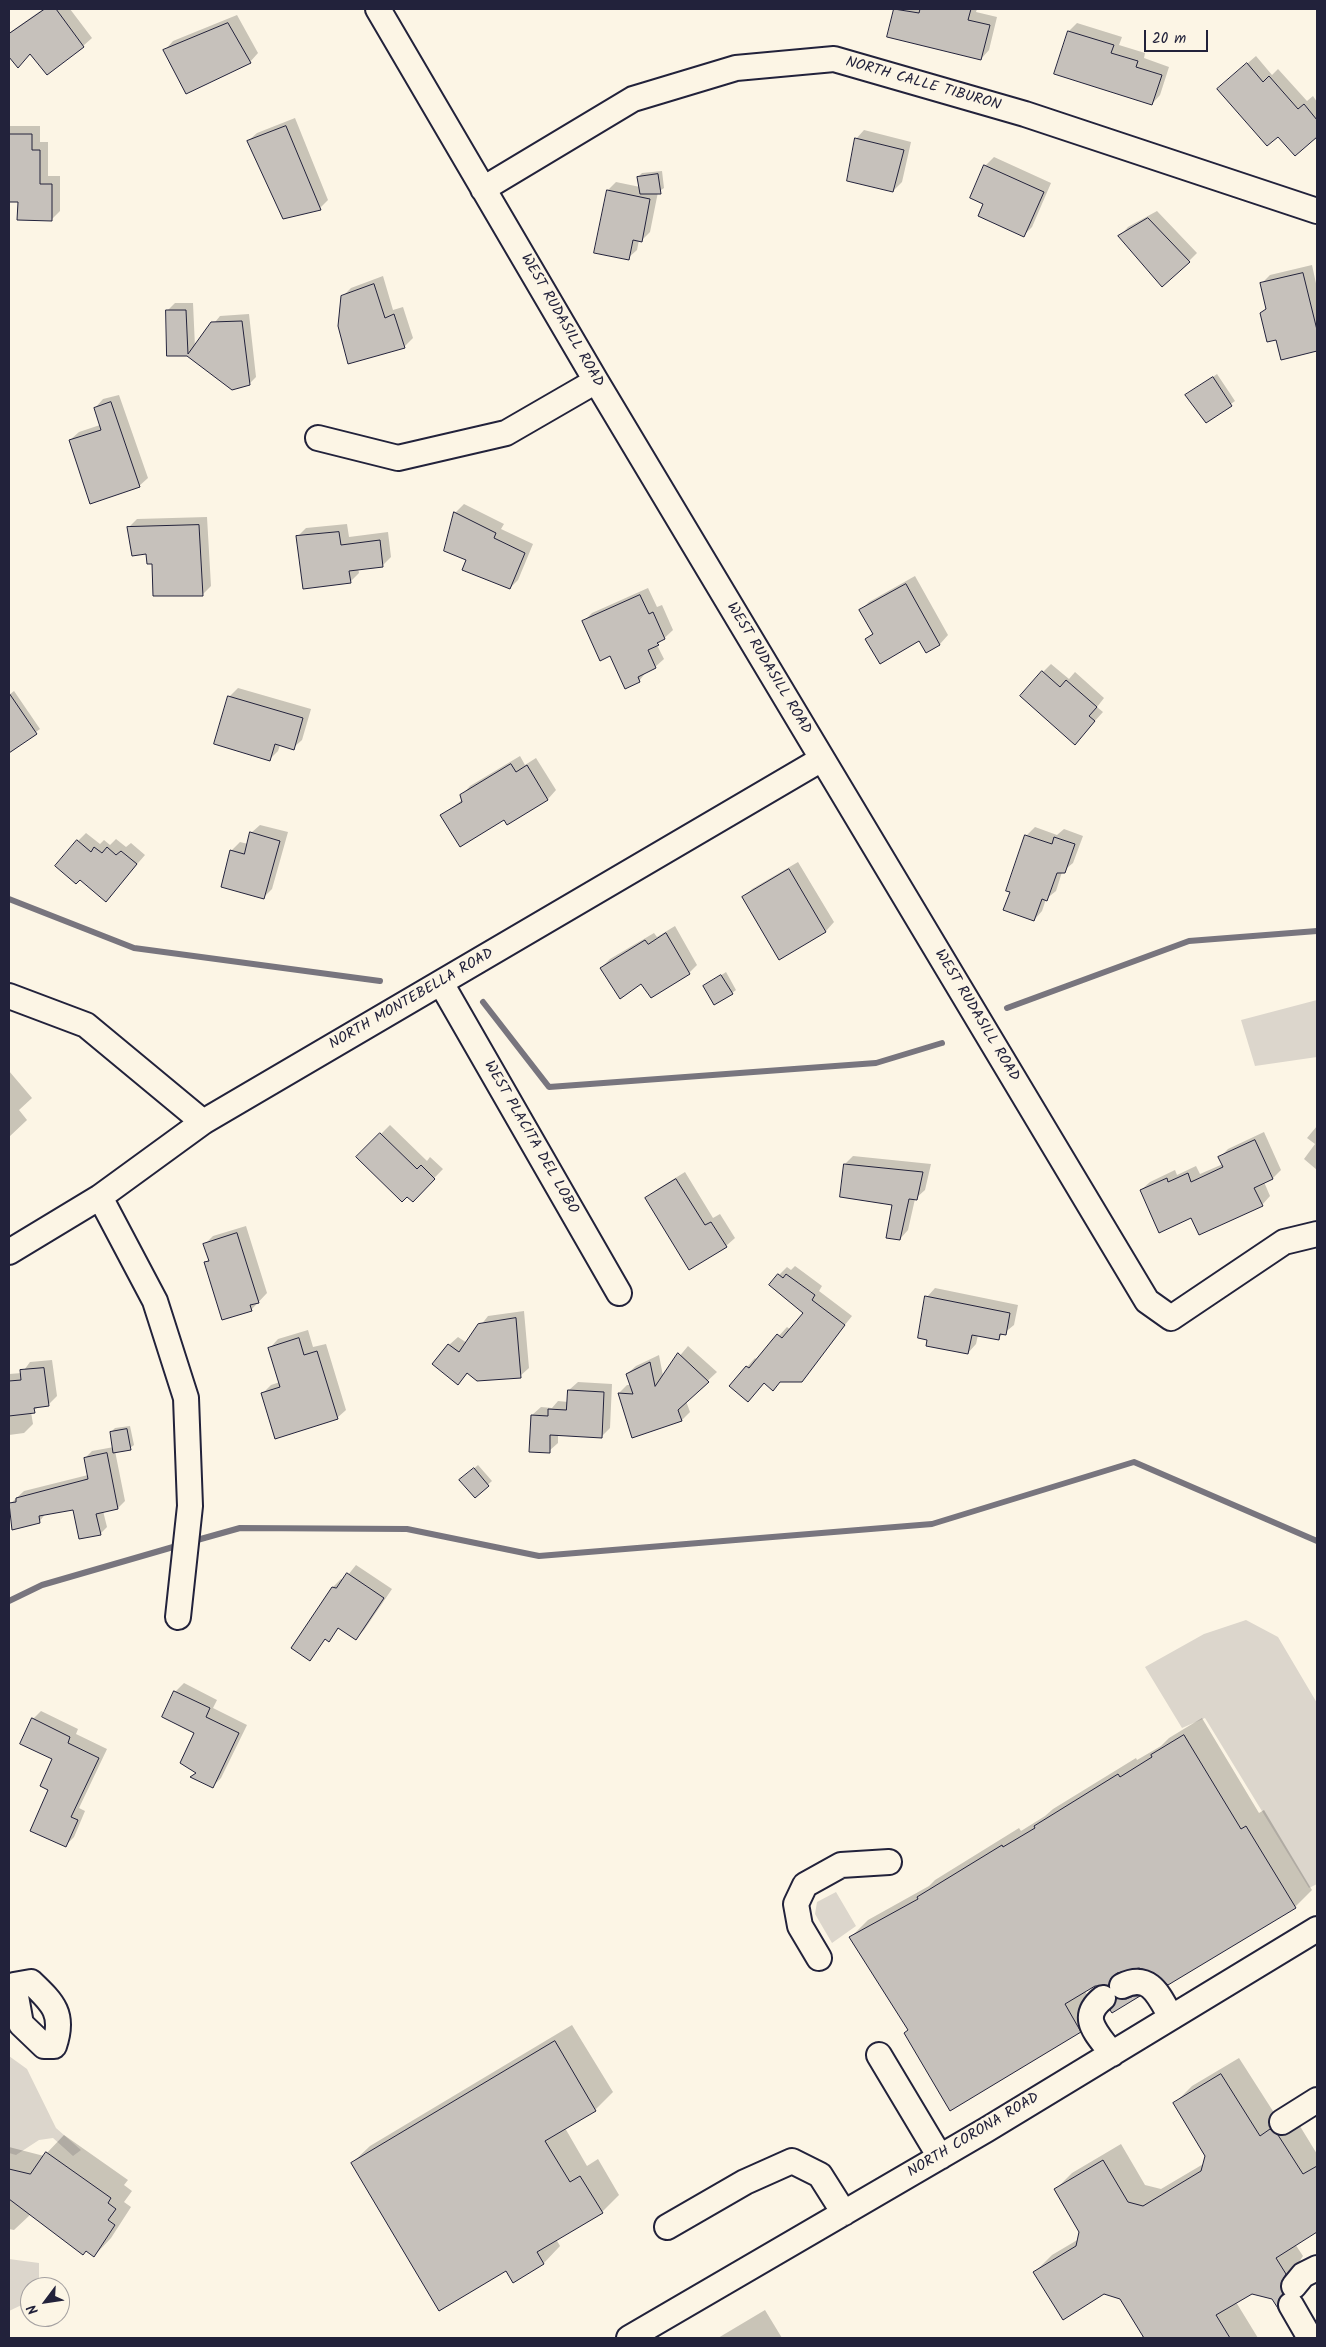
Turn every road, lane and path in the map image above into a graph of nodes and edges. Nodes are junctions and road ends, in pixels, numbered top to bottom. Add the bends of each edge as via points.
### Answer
1 (378, 9) edge
2 (484, 189) junction
3 (1317, 211) edge
4 (596, 381) junction
5 (318, 438) dead end
6 (822, 759) junction
7 (441, 983) junction
8 (9, 996) edge
9 (203, 1122) junction
10 (100, 1197) junction
11 (1317, 1234) edge
12 (9, 1252) edge
13 (619, 1293) dead end
14 (178, 1617) dead end
15 (890, 1862) dead end
16 (1317, 1929) edge
17 (819, 1958) dead end
18 (1171, 2017) junction
19 (1112, 2054) junction
20 (878, 2055) dead end
21 (1317, 2100) edge
22 (1282, 2122) dead end
23 (940, 2157) junction
24 (844, 2212) junction
25 (667, 2227) dead end
26 (1317, 2268) edge
27 (1317, 2328) edge
28 (629, 2338) edge
29 (1310, 2338) edge
30 (1314, 2338) edge

1 - 2 street, WEST RUDASILL ROAD
2 - 3 street, NORTH CALLE TIBURON via 633,99 736,68 834,59 1025,114
2 - 4 street, WEST RUDASILL ROAD
4 - 5 street via 506,433 398,458
4 - 6 street, WEST RUDASILL ROAD
6 - 7 street, NORTH MONTEBELLA ROAD
6 - 11 street, WEST RUDASILL ROAD via 1147,1301 1171,1318 1284,1242
7 - 9 street, NORTH MONTEBELLA ROAD
7 - 13 street, WEST PLACITA DEL LOBO
8 - 9 street via 86,1025
9 - 10 street, NORTH MONTEBELLA ROAD
10 - 12 street, NORTH MONTEBELLA ROAD
10 - 14 street via 155,1301 186,1398 190,1506
15 - 17 street via 842,1865 805,1885 796,1904 800,1926
16 - 18 street, NORTH CORONA ROAD
18 - 19 street, NORTH CORONA ROAD
18 - 19 street via 1147,1984 1132,1981 1112,1992 1093,2006 1090,2015 1092,2024
19 - 23 street, NORTH CORONA ROAD
20 - 23 street
21 - 22 street
23 - 24 street, NORTH CORONA ROAD
24 - 25 street via 820,2175 792,2161 745,2182
24 - 28 street, NORTH CORONA ROAD
26 - 29 street via 1303,2275 1293,2295
27 - 30 street

